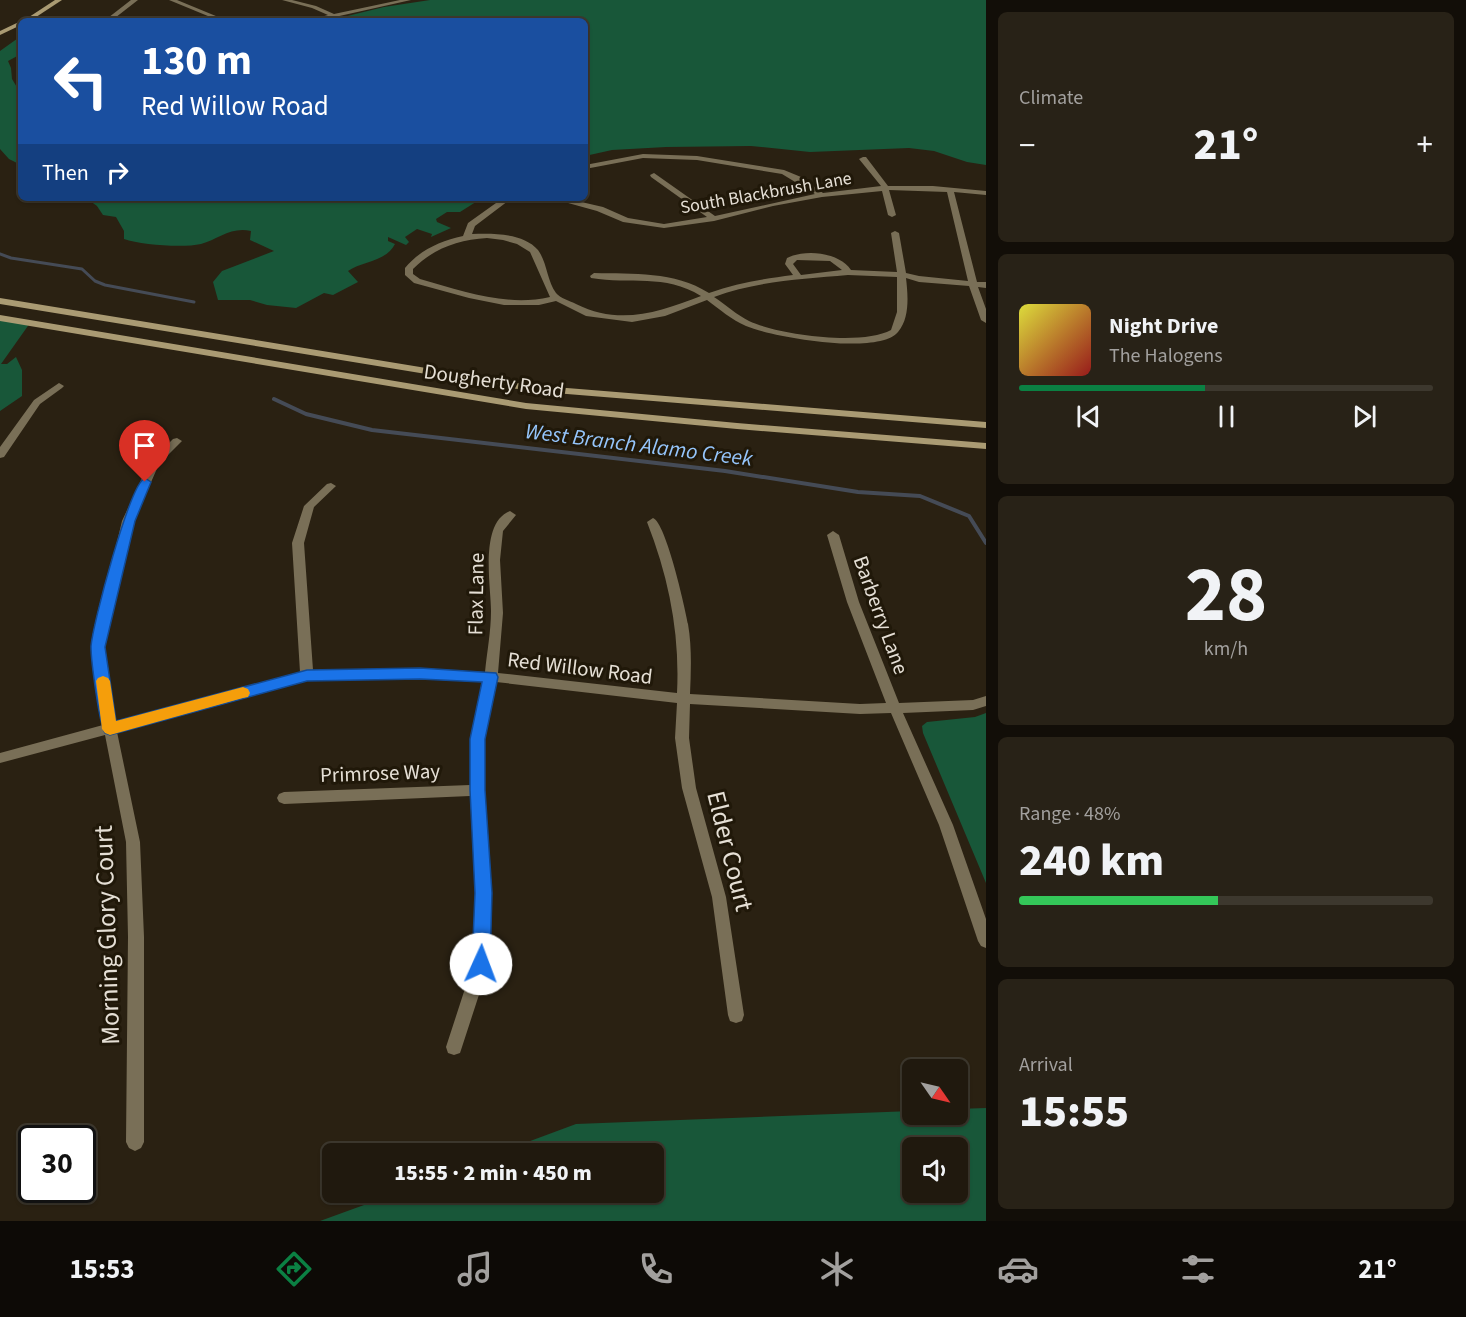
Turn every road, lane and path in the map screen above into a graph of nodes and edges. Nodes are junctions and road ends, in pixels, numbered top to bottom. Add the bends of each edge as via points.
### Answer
1 (59, 0) edge
2 (135, 0) edge
3 (172, 0) edge
4 (285, 0) edge
5 (408, 0) edge
6 (395, 1) edge
7 (333, 15) junction
8 (31, 18) edge
9 (111, 18) edge
10 (217, 18) edge
11 (321, 18) edge
12 (18, 24) edge
13 (0, 33) edge
14 (862, 159) dead end
15 (588, 166) edge
16 (654, 175) dead end
17 (885, 188) junction
18 (950, 190) junction
19 (986, 193) edge
20 (822, 195) junction
21 (504, 201) edge
22 (567, 201) edge
23 (892, 214) dead end
24 (714, 219) junction
25 (895, 233) dead end
26 (467, 237) junction
27 (848, 272) junction
28 (903, 275) junction
29 (594, 276) dead end
30 (986, 277) edge
31 (799, 278) junction
32 (972, 280) junction
33 (986, 285) edge
34 (707, 296) junction
35 (557, 298) junction
36 (0, 301) edge
37 (0, 318) edge
38 (986, 320) edge
39 (59, 386) dead end
40 (986, 425) edge
41 (177, 441) dead end
42 (986, 446) edge
43 (0, 456) edge
44 (330, 486) dead end
45 (510, 515) dead end
46 (653, 522) dead end
47 (833, 535) dead end
48 (307, 675) junction
49 (491, 677) junction
50 (683, 699) junction
51 (986, 701) edge
52 (895, 707) junction
53 (110, 729) junction
54 (0, 758) edge
55 (477, 790) junction
56 (284, 798) dead end
57 (986, 941) edge
58 (736, 1015) dead end
59 (454, 1047) dead end
60 (135, 1142) dead end

1 - 8 main road
2 - 9 street
3 - 10 street
4 - 7 street
5 - 6 street
6 - 7 street
7 - 11 street
12 - 13 main road
14 - 17 street
15 - 20 street via 643,156 697,158 784,172
16 - 24 street
17 - 18 street, South Blackbrush Lane
17 - 20 street, South Blackbrush Lane
17 - 23 street
18 - 19 street, South Blackbrush Lane
18 - 32 street
20 - 24 street, South Blackbrush Lane
21 - 26 street via 471,225
22 - 24 street, South Blackbrush Lane via 642,224 676,225
25 - 28 street
26 - 35 street via 508,238 530,247
26 - 35 street via 433,249 413,263 409,275 417,281 503,304
27 - 28 street
27 - 31 street
27 - 31 street via 836,259 796,257 789,264
28 - 32 street
28 - 34 street via 898,326 889,336 867,341 765,329
29 - 34 street via 681,282
30 - 32 street
31 - 34 street via 756,282
32 - 33 street
32 - 38 street
34 - 35 street via 662,314 632,319 589,314
36 - 40 main road, Dougherty Road via 530,388
37 - 42 main road, Dougherty Road via 526,406
39 - 43 street via 37,402
41 - 53 street, Morning Glory Court via 153,463 128,521 98,647
44 - 48 street via 309,506 298,543
45 - 49 street, Flax Lane via 498,530 494,560 497,613
46 - 50 street, Elder Court via 682,624
47 - 52 street, Barberry Lane via 853,602
48 - 49 street, Red Willow Road
48 - 53 street, Red Willow Road
49 - 50 street, Red Willow Road
49 - 55 street, Flax Lane via 477,739
50 - 52 street, Red Willow Road via 860,709
50 - 58 street, Elder Court via 682,738 689,788 719,897
51 - 52 street, Red Willow Road via 973,705
52 - 57 street, Barberry Lane via 946,825
53 - 54 street, Red Willow Road
53 - 60 street, Morning Glory Court via 133,842
55 - 56 street, Primrose Way
55 - 59 street, Flax Lane via 484,893 481,964

